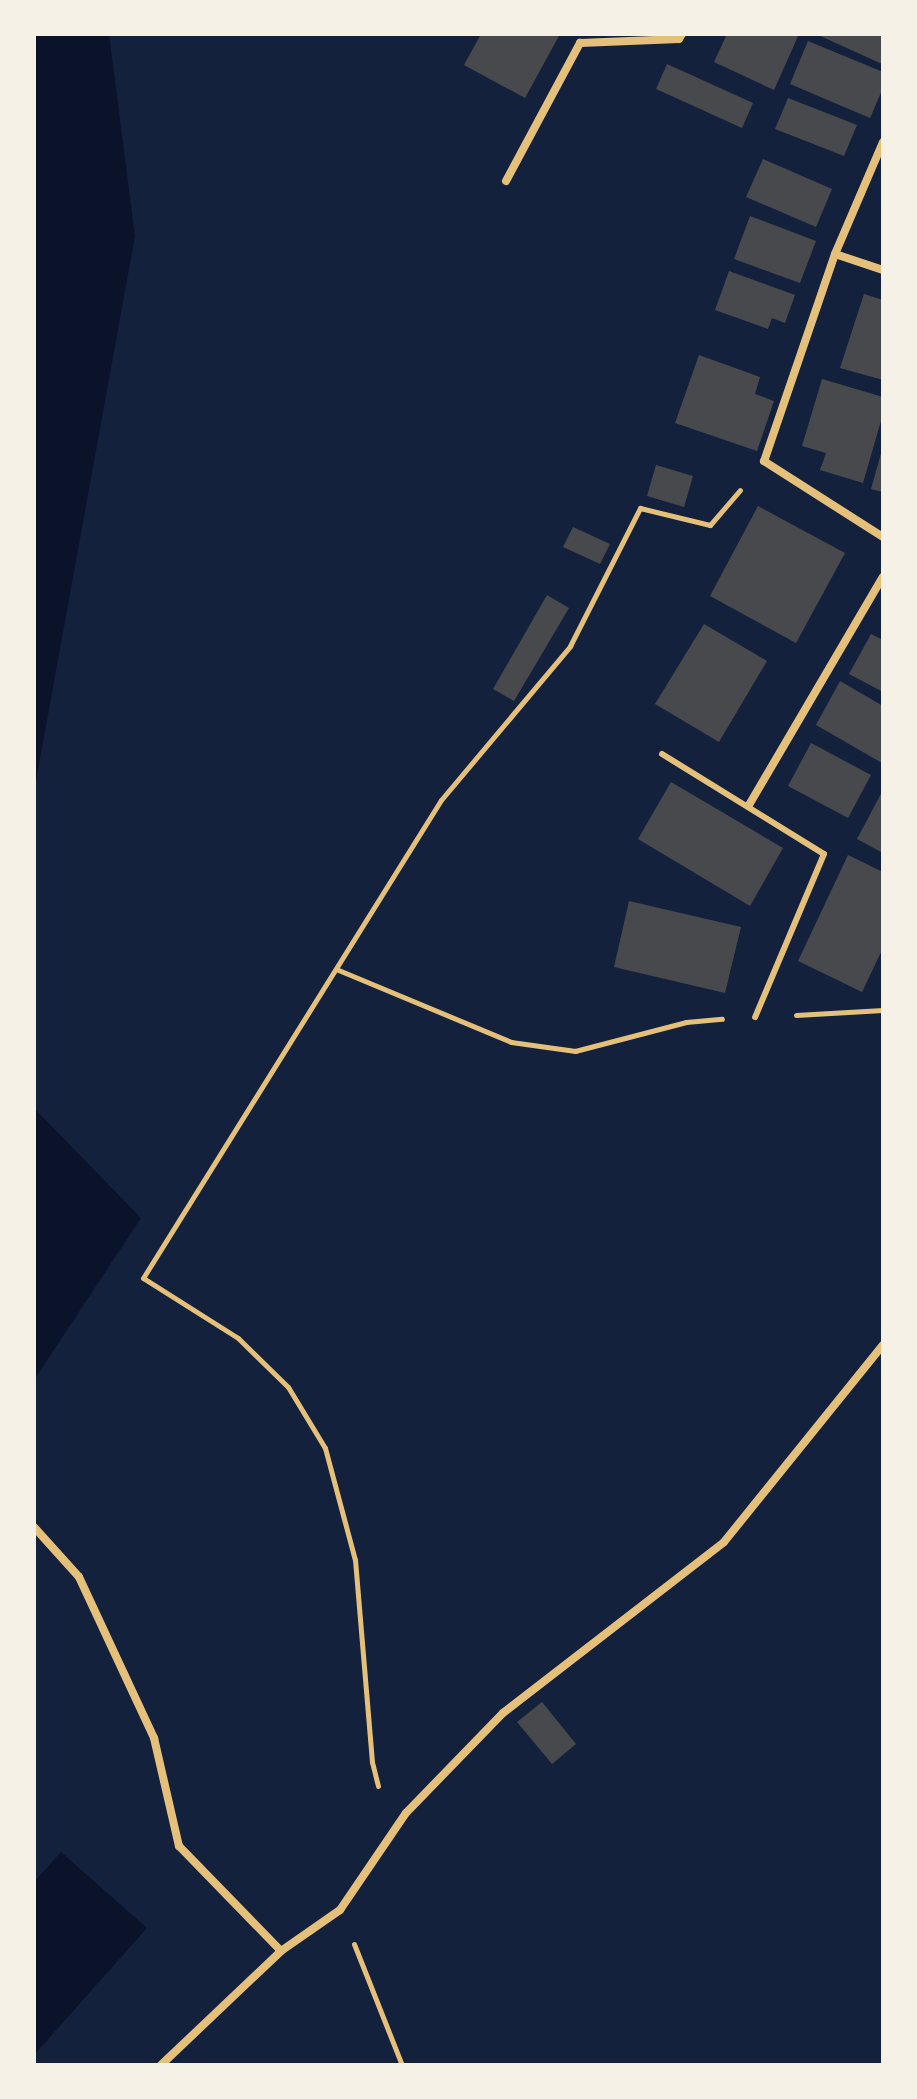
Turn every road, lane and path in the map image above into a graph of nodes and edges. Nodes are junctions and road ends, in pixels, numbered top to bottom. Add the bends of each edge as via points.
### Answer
1 (682, 34) edge
2 (883, 142) edge
3 (506, 181) dead end
4 (835, 254) junction
5 (883, 270) edge
6 (764, 461) junction
7 (883, 537) edge
8 (883, 577) edge
9 (662, 754) dead end
10 (749, 805) junction
11 (336, 969) junction
12 (883, 1010) edge
13 (755, 1017) junction
14 (883, 1345) edge
15 (34, 1527) edge
16 (396, 1826) junction
17 (340, 1910) junction
18 (281, 1951) junction
19 (161, 2065) edge
20 (402, 2065) edge

1 - 3 street via 679,39 580,43
2 - 4 street
4 - 5 street
4 - 6 street
6 - 7 street
6 - 11 path via 710,525 640,508 570,646 441,800
8 - 10 street
9 - 10 lane
10 - 13 lane via 824,854
11 - 13 path via 511,1042 575,1051 686,1022
11 - 16 path via 143,1278 238,1338 288,1387 325,1448 355,1560 372,1762 381,1799
12 - 13 path
14 - 16 street via 724,1542 503,1713
15 - 18 street via 79,1577 154,1738 179,1846
16 - 17 street
17 - 18 street
17 - 20 path
18 - 19 street

